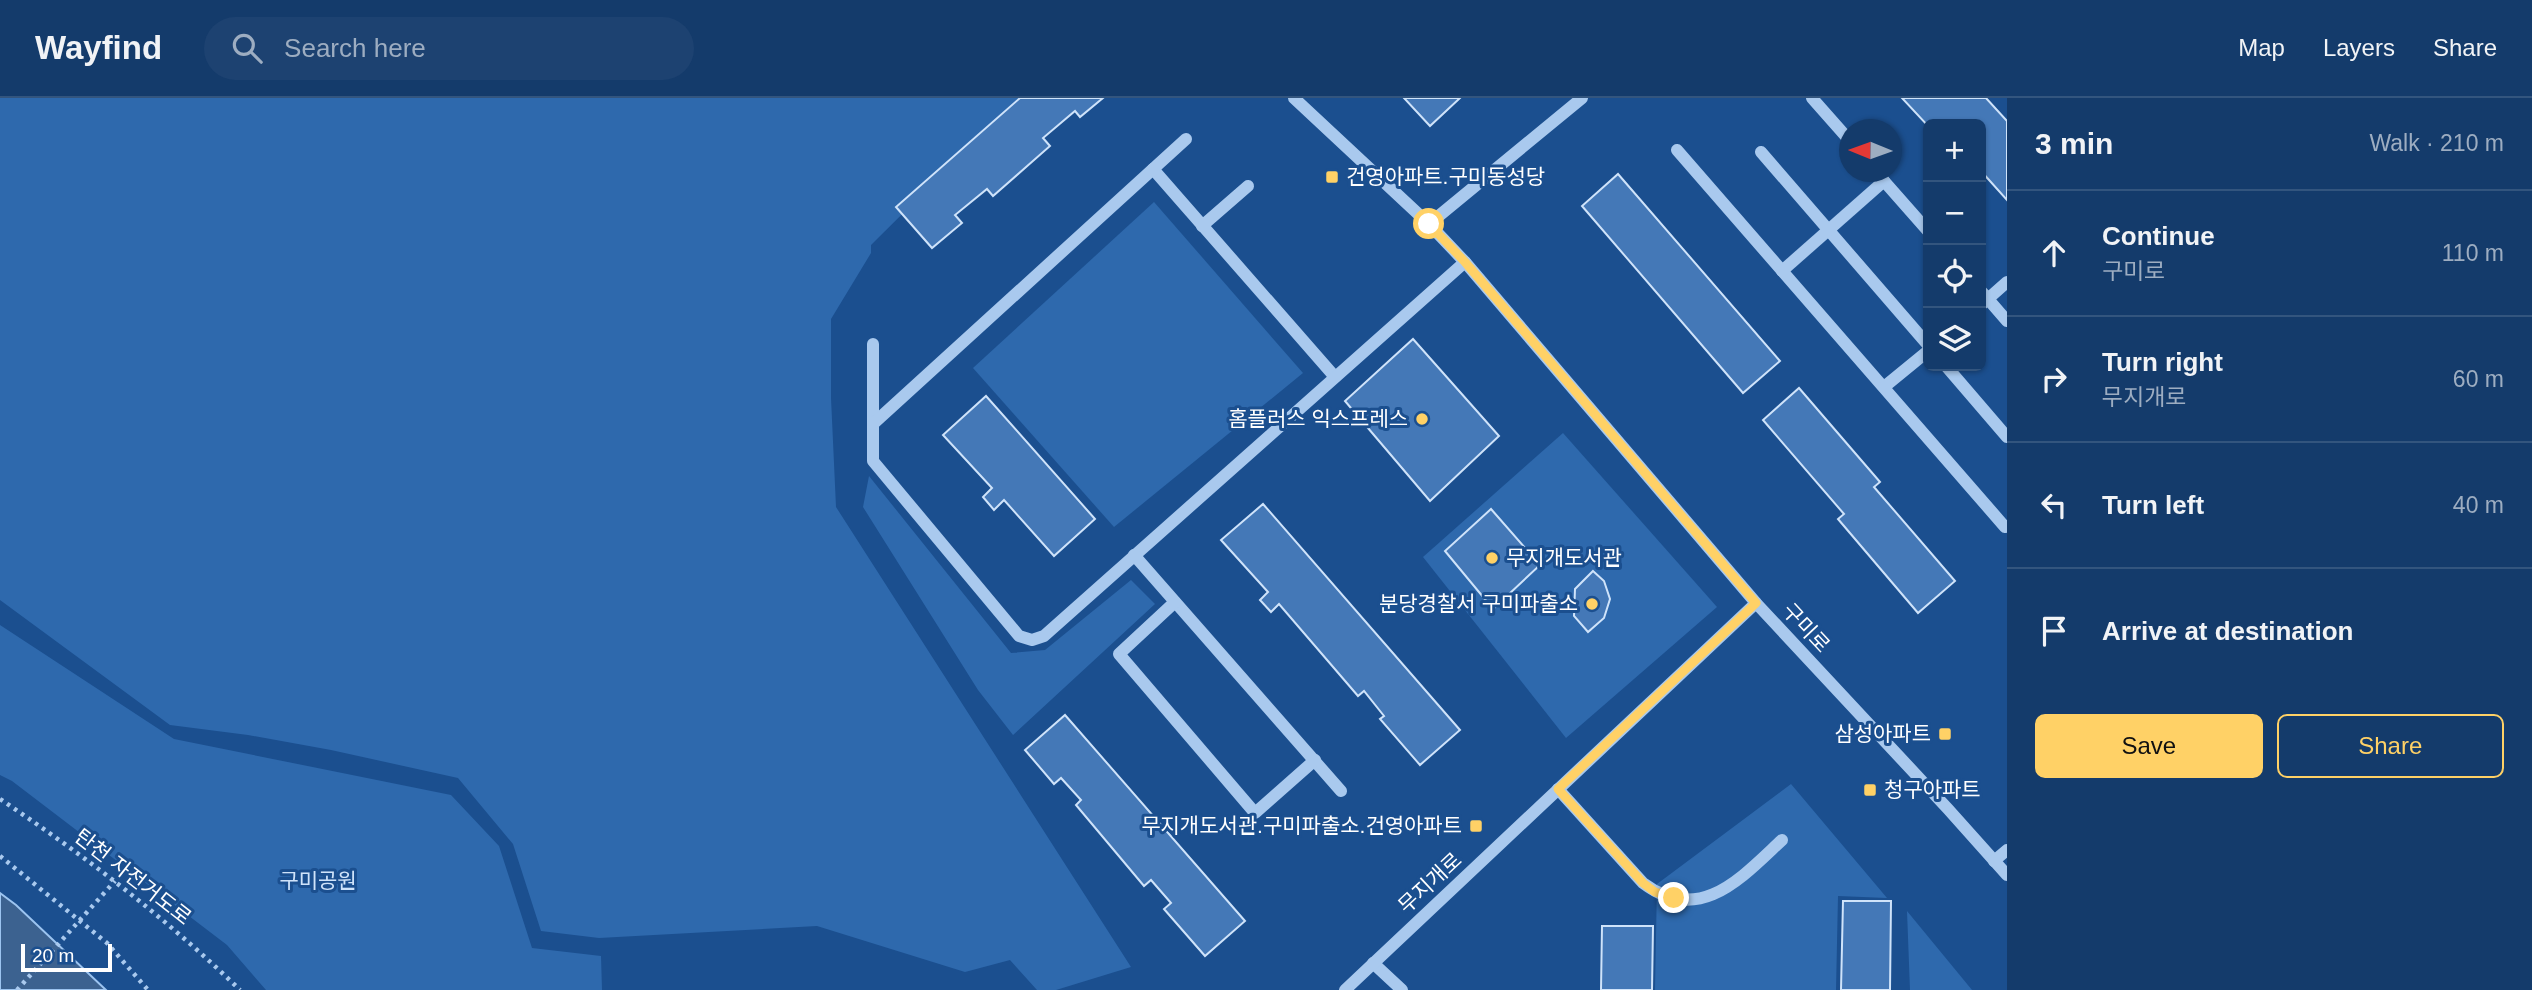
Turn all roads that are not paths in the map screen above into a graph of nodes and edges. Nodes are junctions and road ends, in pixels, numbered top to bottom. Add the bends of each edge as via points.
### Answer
1 (1294, 98) edge
2 (1582, 98) edge
3 (1812, 98) edge
4 (1839, 129) edge
5 (1186, 139) dead end
6 (1677, 150) dead end
7 (1761, 152) dead end
8 (1153, 169) junction
9 (1874, 182) edge
10 (1885, 182) edge
11 (1248, 186) dead end
12 (1429, 224) junction
13 (1923, 225) edge
14 (1202, 226) junction
15 (1828, 230) junction
16 (1465, 262) junction
17 (1782, 271) junction
18 (2007, 282) edge
19 (1986, 296) edge
20 (1986, 301) edge
21 (2007, 321) edge
22 (1923, 342) edge
23 (873, 344) dead end
24 (1923, 352) edge
25 (1950, 371) edge
26 (1335, 377) junction
27 (1884, 387) junction
28 (873, 424) junction
29 (2007, 437) edge
30 (2006, 527) edge
31 (1134, 555) junction
32 (1175, 602) junction
33 (1756, 603) junction
34 (1315, 760) junction
35 (1558, 789) junction
36 (1341, 791) dead end
37 (1782, 840) dead end
38 (2007, 850) edge
39 (1994, 861) junction
40 (2007, 875) edge
41 (1373, 963) junction
42 (1345, 990) edge
43 (1402, 990) edge

1 - 12 street, 구미로
2 - 12 street
3 - 4 street
5 - 8 street
6 - 17 street
7 - 15 street
8 - 14 street
8 - 28 street
9 - 15 street
10 - 13 street
11 - 14 street
12 - 16 street, 구미로
14 - 26 street
15 - 17 street
15 - 22 street
16 - 26 street
16 - 33 street, 구미로
17 - 27 street
18 - 19 street
20 - 21 street
23 - 28 street
24 - 27 street
25 - 29 street
26 - 31 street
27 - 30 street
28 - 31 street via 873,461 1019,636 1032,640 1044,636
31 - 32 street
32 - 34 street
32 - 34 street via 1119,654 1255,813
33 - 35 street, 무지개로
33 - 39 street, 구미로
34 - 36 street
35 - 37 street via 1643,883 1674,898 1712,897 1733,885
35 - 41 street, 무지개로
38 - 39 street
39 - 40 street, 구미로
41 - 42 street, 무지개로
41 - 43 street

